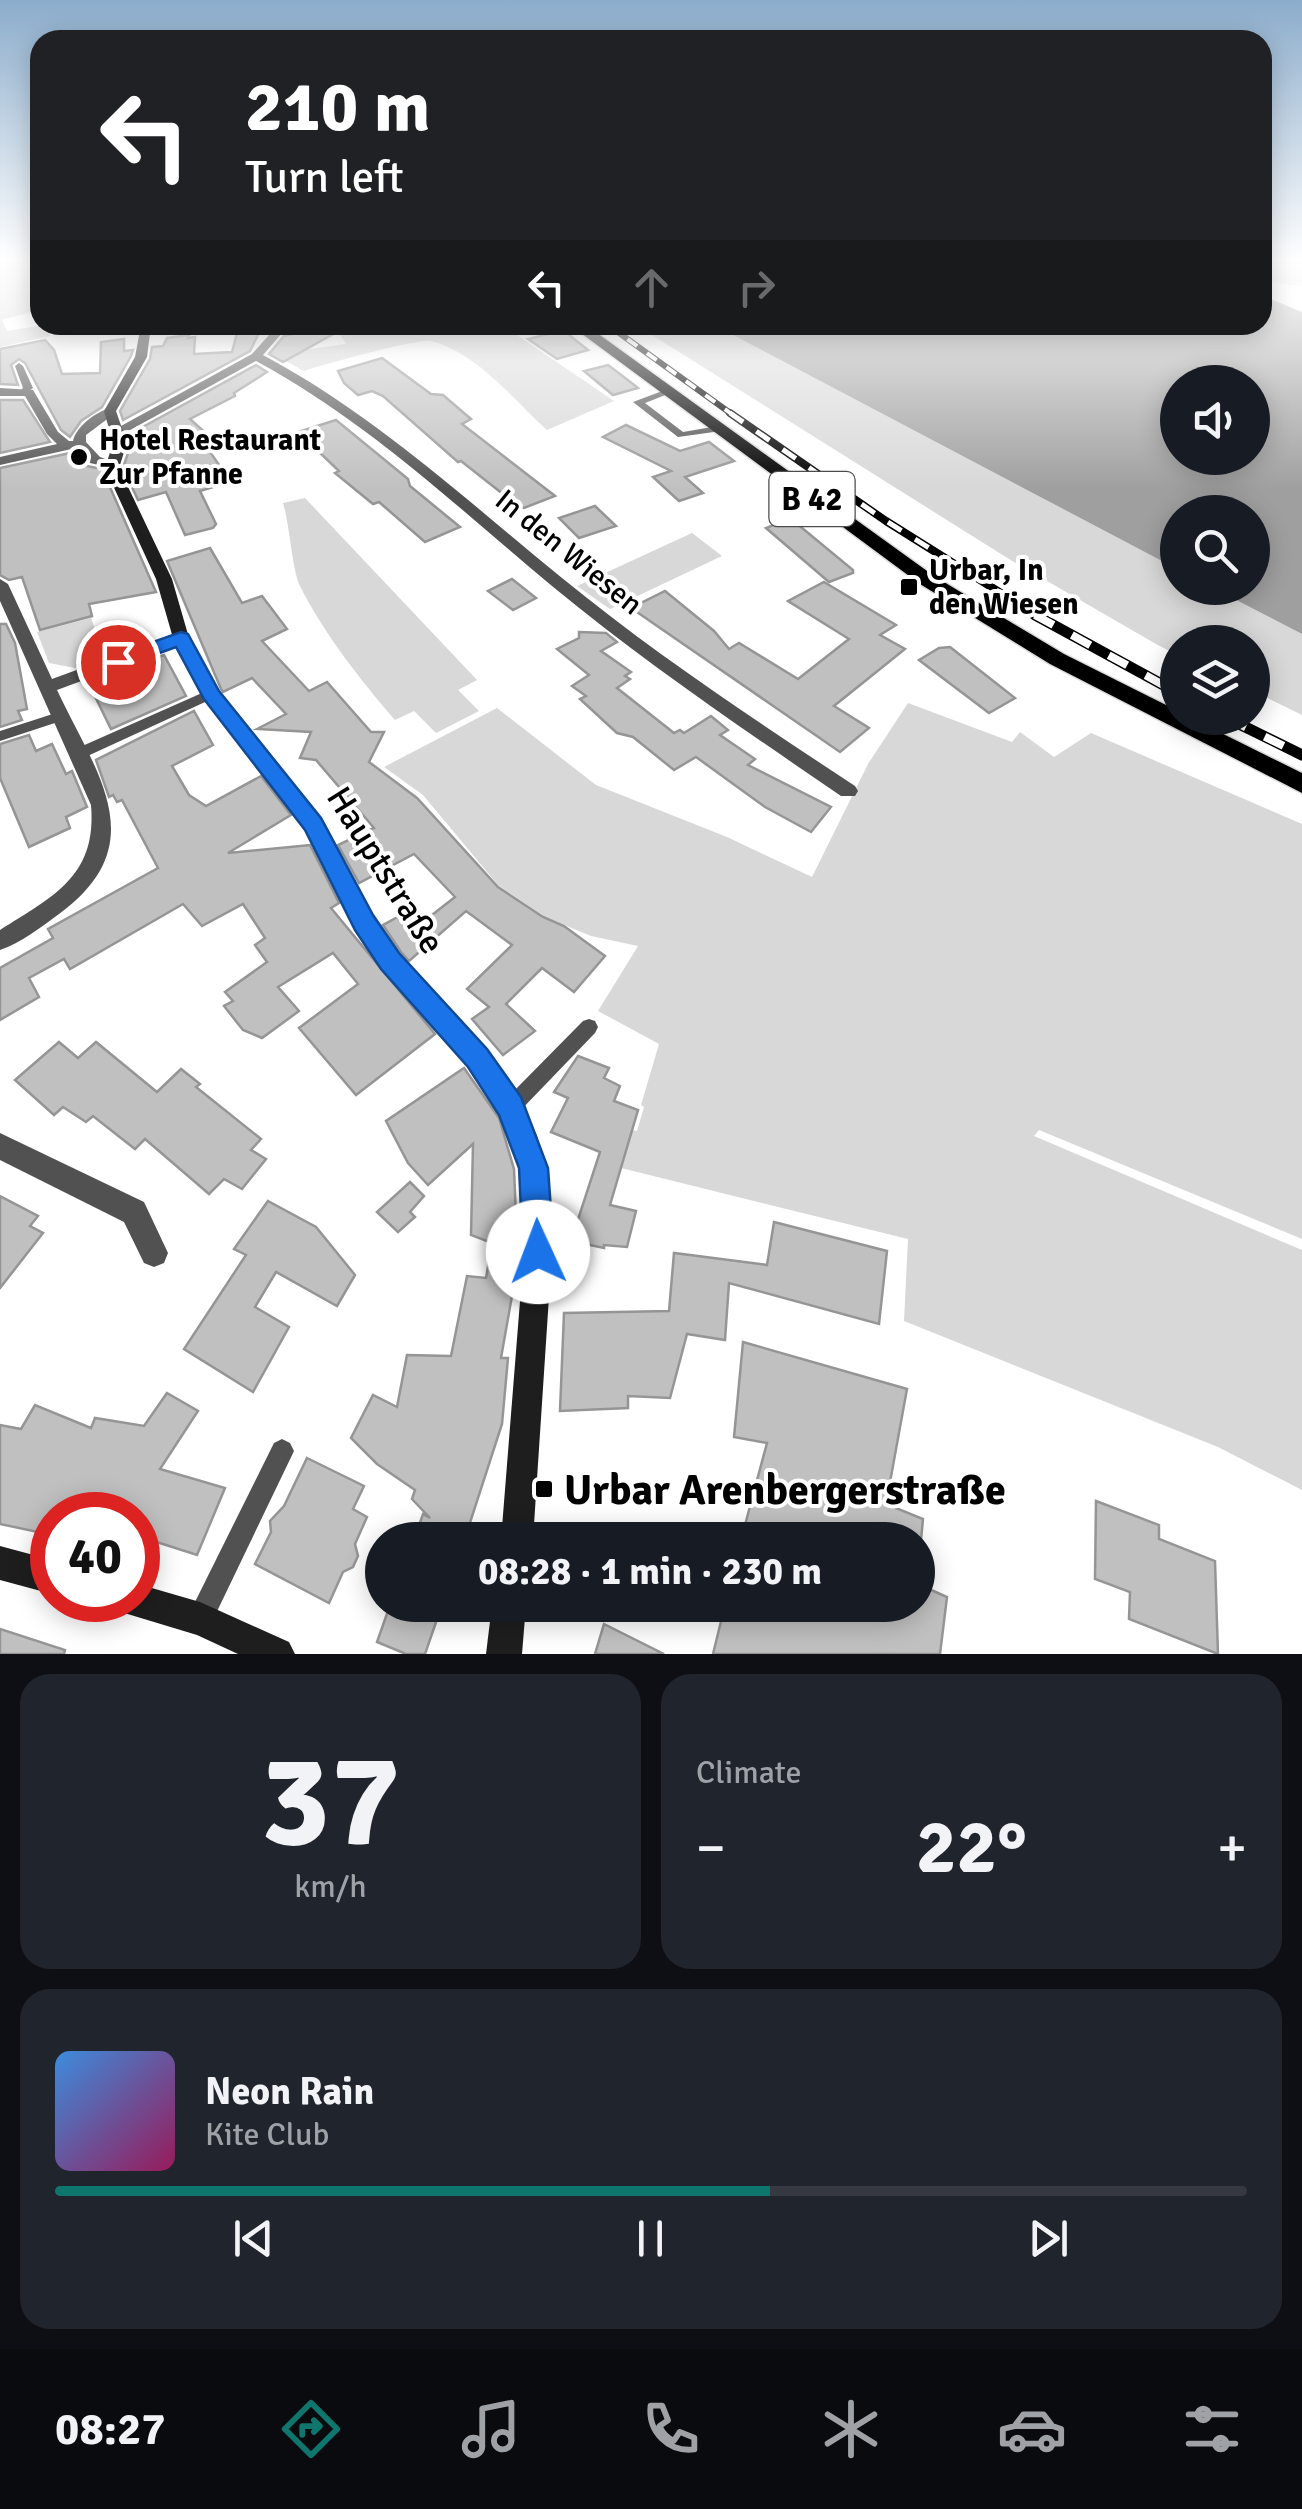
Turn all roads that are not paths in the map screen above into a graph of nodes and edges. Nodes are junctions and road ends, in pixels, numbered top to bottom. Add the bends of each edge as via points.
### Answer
1 (144, 335) edge
2 (275, 335) edge
3 (591, 335) edge
4 (256, 356) junction
5 (19, 366) dead end
6 (0, 392) edge
7 (24, 392) junction
8 (668, 392) junction
9 (110, 411) junction
10 (718, 429) junction
11 (116, 432) junction
12 (73, 444) junction
13 (0, 461) edge
14 (112, 464) junction
15 (0, 584) edge
16 (9, 621) edge
17 (181, 638) junction
18 (48, 687) junction
19 (211, 694) junction
20 (59, 717) junction
21 (0, 736) edge
22 (76, 754) junction
23 (1302, 784) edge
24 (848, 791) dead end
25 (0, 941) edge
26 (589, 1027) dead end
27 (511, 1107) junction
28 (0, 1146) edge
29 (154, 1253) dead end
30 (282, 1451) dead end
31 (518, 1522) edge
32 (0, 1562) edge
33 (30, 1571) edge
34 (160, 1608) edge
35 (200, 1619) junction
36 (508, 1622) edge
37 (277, 1654) edge
38 (504, 1654) edge

1 - 9 street via 140,357
2 - 4 street
3 - 8 main road, B 42
4 - 11 street
4 - 24 street, In den Wiesen via 384,436 601,616
5 - 7 lane
6 - 7 street
7 - 12 street via 53,434
8 - 10 main road, B 42
8 - 10 lane via 638,402 681,435
9 - 11 street
9 - 12 street
10 - 23 main road, B 42 via 898,560 1002,626
11 - 14 street via 120,449
12 - 13 street
12 - 14 street
14 - 17 street, Hauptstraße via 164,579
15 - 16 street
16 - 18 street
17 - 18 street
17 - 19 street, Hauptstraße
18 - 20 street
19 - 22 lane
19 - 27 street, Hauptstraße via 313,824 390,961 477,1058
20 - 21 lane
20 - 22 street
22 - 25 street via 101,804 102,842 89,875
26 - 27 lane
27 - 31 street, Hauptstraße via 534,1168 538,1252
28 - 29 street via 134,1212
30 - 35 lane
32 - 33 street
34 - 35 street
35 - 37 street
36 - 38 street

